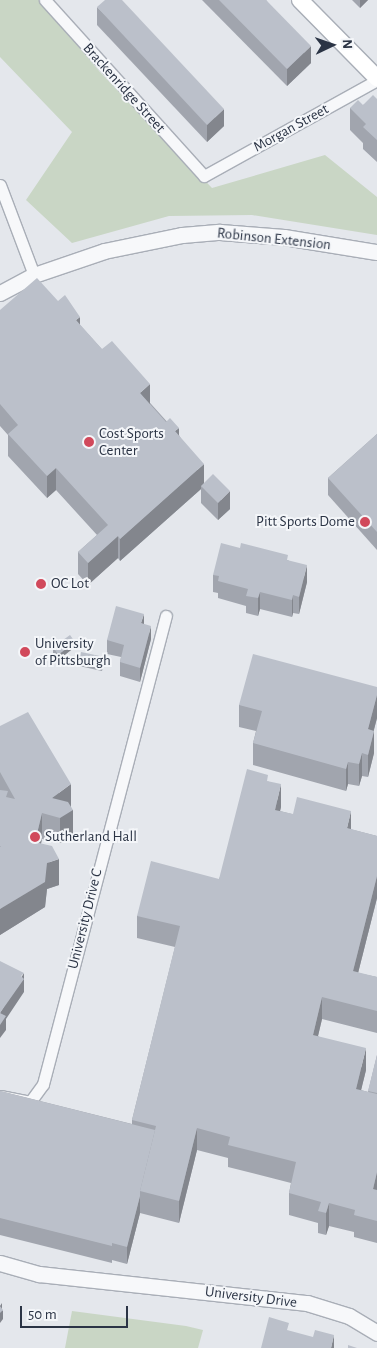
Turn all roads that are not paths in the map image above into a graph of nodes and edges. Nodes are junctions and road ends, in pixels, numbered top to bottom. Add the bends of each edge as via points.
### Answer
1 (45, 0) edge
2 (300, 0) edge
3 (377, 79) edge
4 (204, 176) joint
5 (0, 185) edge
6 (377, 252) edge
7 (34, 275) junction
8 (0, 293) edge
9 (166, 616) dead end
10 (0, 1096) edge
11 (0, 1264) edge
12 (377, 1333) edge

1 - 4 street, Brackenridge Street
2 - 3 main road
3 - 4 street, Morgan Street
5 - 7 street
6 - 7 street, Robinson Extension via 284,237 220,232 144,240
7 - 8 street, Robinson Extension
9 - 10 street, University Drive C via 43,1084 30,1102
11 - 12 street, University Drive via 39,1274 307,1303 349,1316

